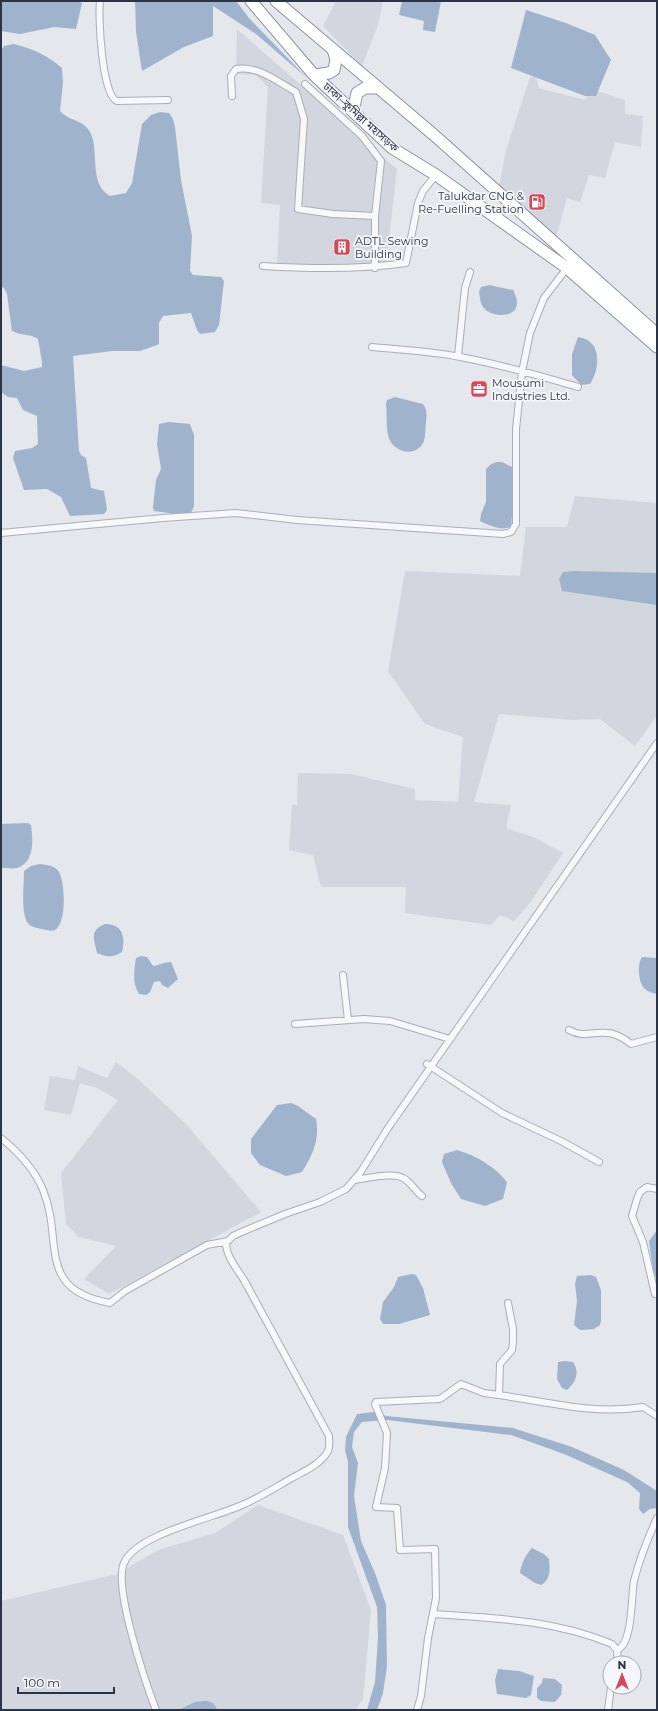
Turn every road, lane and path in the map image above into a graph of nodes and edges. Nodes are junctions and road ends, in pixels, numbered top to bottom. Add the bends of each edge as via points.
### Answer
1 (100, 1) edge
2 (251, 1) edge
3 (276, 1) edge
4 (333, 50) junction
5 (314, 75) junction
6 (305, 84) dead end
7 (379, 88) junction
8 (232, 96) dead end
9 (168, 100) dead end
10 (356, 114) junction
11 (436, 175) junction
12 (375, 216) junction
13 (263, 266) dead end
14 (375, 268) junction
15 (567, 268) junction
16 (470, 272) dead end
17 (657, 334) edge
18 (372, 347) dead end
19 (657, 347) edge
20 (458, 356) junction
21 (522, 372) junction
22 (578, 387) dead end
23 (1, 532) edge
24 (657, 743) edge
25 (342, 975) dead end
26 (348, 1020) junction
27 (296, 1024) dead end
28 (569, 1030) dead end
29 (657, 1037) edge
30 (450, 1039) junction
31 (429, 1065) junction
32 (1, 1138) edge
33 (598, 1162) dead end
34 (355, 1180) junction
35 (657, 1189) edge
36 (422, 1196) dead end
37 (228, 1241) junction
38 (655, 1294) dead end
39 (508, 1303) dead end
40 (499, 1395) junction
41 (657, 1416) edge
42 (657, 1518) edge
43 (434, 1614) junction
44 (617, 1650) junction
45 (617, 1655) edge
46 (610, 1695) edge
47 (156, 1710) edge
48 (417, 1710) edge
49 (608, 1710) edge

1 - 9 street via 98,15 104,67 112,98 117,101
2 - 5 highway, ঢাকা–কুমিল্লা মহাসড়ক
3 - 4 highway
4 - 5 highway via 336,59 334,70
4 - 7 highway
5 - 10 highway, ঢাকা–কুমিল্লা মহাসড়ক
6 - 12 street via 362,136 380,161
7 - 10 highway via 365,88 357,93 354,107
7 - 17 highway
8 - 12 street via 231,76 236,69 241,68 259,71 296,92 304,119 298,210
10 - 11 highway, ঢাকা–কুমিল্লা মহাসড়ক via 392,148
11 - 14 street via 422,191 406,263
11 - 15 highway, ঢাকা–কুমিল্লা মহাসড়ক
12 - 14 street
13 - 14 street
15 - 19 highway, ঢাকা–কুমিল্লা মহাসড়ক
15 - 21 street via 544,298 530,333
16 - 20 street via 465,288
18 - 20 street
20 - 21 street
21 - 22 street
21 - 23 street via 516,428 516,524 510,532 502,534 236,514
24 - 30 street
25 - 26 street
26 - 27 street
26 - 30 street via 390,1021
28 - 29 street via 580,1034 608,1031 620,1035 631,1044
30 - 31 street
31 - 33 street via 502,1113
31 - 34 street
32 - 37 street via 36,1176 43,1191 61,1272 66,1284 80,1293 110,1303 125,1291 207,1245
34 - 36 street via 382,1176 404,1178
34 - 37 street via 339,1194 244,1231
35 - 38 street via 647,1187 640,1192 632,1216 643,1242
37 - 47 street via 226,1249 230,1258 330,1436 329,1450 316,1464 242,1506 190,1523 149,1541 135,1550 124,1563 124,1599
39 - 40 street via 513,1342 512,1350 500,1364
40 - 41 street via 580,1409 623,1410 643,1407
40 - 43 street via 484,1393 461,1384 440,1399 376,1402 387,1433 386,1455 376,1507 397,1508 400,1550 434,1550
42 - 44 street via 634,1581 627,1637
43 - 44 street via 562,1627 612,1644
43 - 48 street via 428,1638 422,1696
44 - 45 street
46 - 49 street

